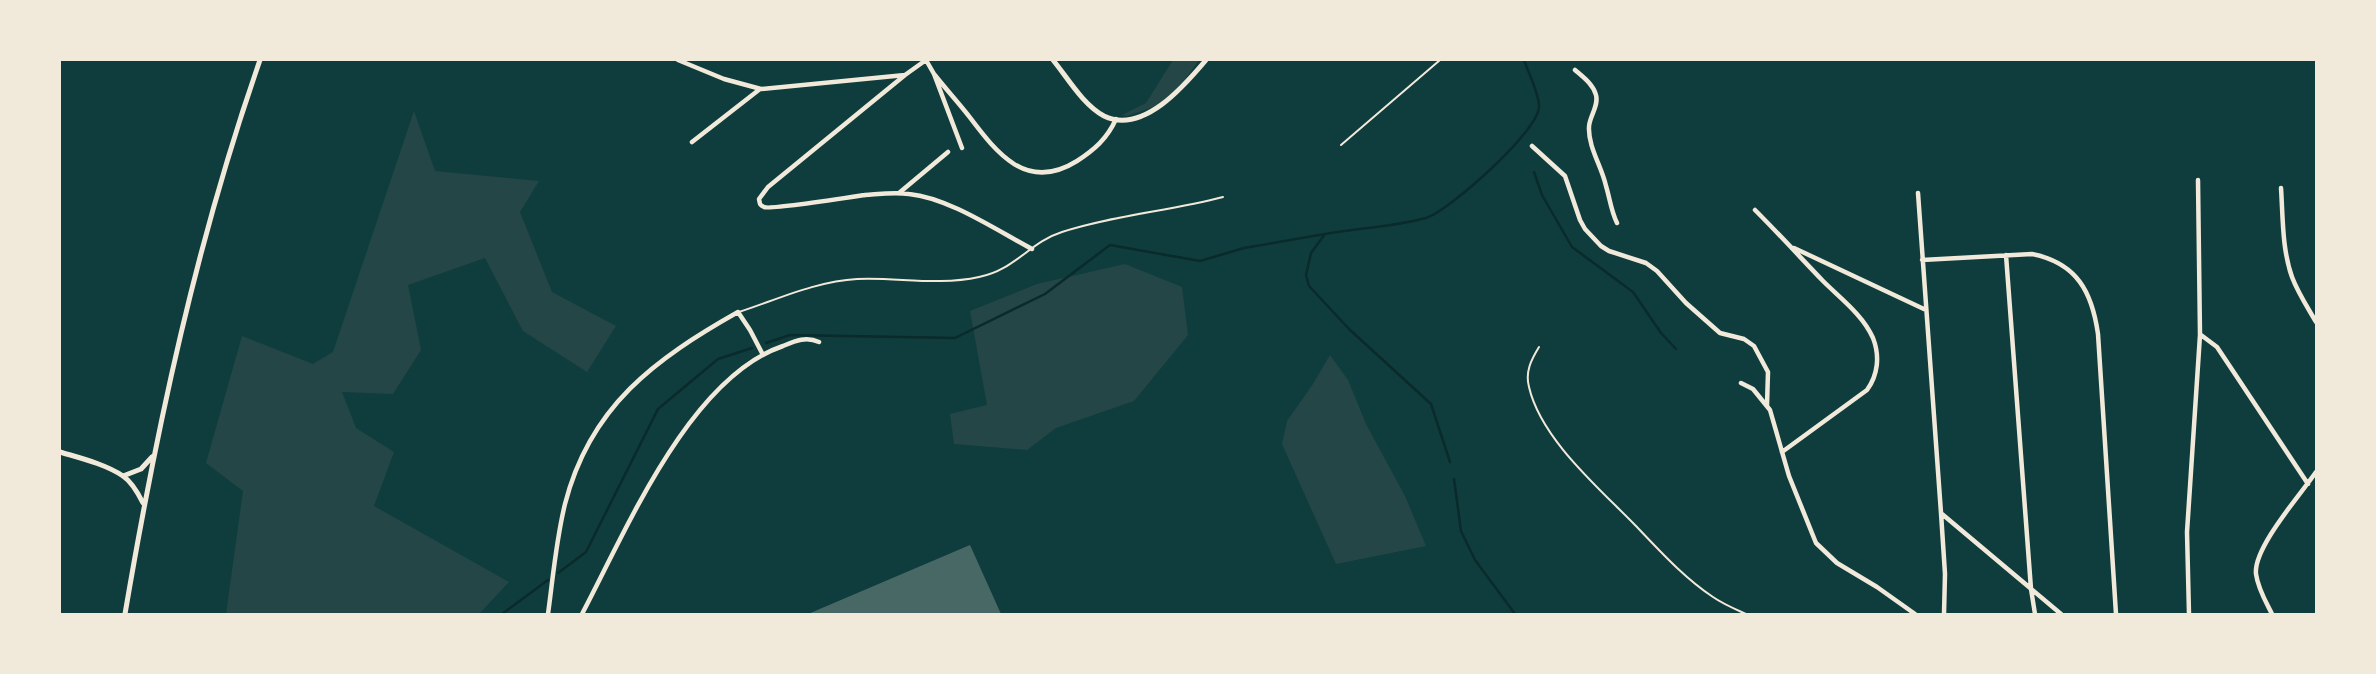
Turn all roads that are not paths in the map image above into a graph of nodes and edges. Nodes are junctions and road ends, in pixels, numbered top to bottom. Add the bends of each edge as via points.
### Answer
1 (260, 60) edge
2 (678, 60) edge
3 (926, 60) edge
4 (1053, 60) edge
5 (1206, 60) edge
6 (1440, 60) edge
7 (1575, 70) dead end
8 (934, 74) junction
9 (905, 75) junction
10 (761, 89) junction
11 (1116, 119) junction
12 (692, 142) dead end
13 (1340, 145) dead end
14 (1532, 146) dead end
15 (962, 148) dead end
16 (948, 152) dead end
17 (2198, 180) dead end
18 (2281, 188) dead end
19 (1918, 193) dead end
20 (898, 194) junction
21 (1223, 197) dead end
22 (1755, 209) dead end
23 (1617, 223) dead end
24 (1790, 246) junction
25 (1032, 249) junction
26 (2006, 254) junction
27 (1922, 260) junction
28 (1927, 310) junction
29 (738, 312) junction
30 (2316, 322) edge
31 (2200, 335) junction
32 (819, 342) dead end
33 (1539, 347) dead end
34 (762, 354) junction
35 (1741, 383) dead end
36 (1767, 405) junction
37 (60, 452) edge
38 (1782, 452) junction
39 (153, 457) junction
40 (2316, 472) edge
41 (123, 476) junction
42 (2308, 484) junction
43 (144, 505) junction
44 (1941, 513) junction
45 (2031, 589) junction
46 (125, 614) edge
47 (548, 614) edge
48 (582, 614) edge
49 (1746, 614) edge
50 (1915, 614) edge
51 (1944, 614) edge
52 (2035, 614) edge
53 (2061, 614) edge
54 (2116, 614) edge
55 (2189, 614) edge
56 (2272, 614) edge

1 - 39 main road via 198,258
2 - 10 street
3 - 8 street
3 - 9 street
4 - 11 main road via 1093,108
5 - 11 main road via 1167,102
6 - 13 lane
7 - 23 street via 1596,94 1589,135
8 - 11 street via 997,151 1024,170 1040,173 1069,166 1099,145
8 - 15 street
9 - 10 street
9 - 20 street via 759,199 768,209
10 - 12 street
14 - 36 street via 1564,176 1580,220 1601,246 1646,263 1716,331 1754,346 1768,372
16 - 20 street
17 - 31 street
18 - 30 street via 2288,261
19 - 27 street
20 - 25 street via 947,205
21 - 25 lane via 1111,219 1060,233
22 - 24 street
24 - 28 street
24 - 38 street via 1868,329 1877,370 1867,390
25 - 29 lane via 1011,265 984,276 941,282 842,280
26 - 27 street
26 - 45 street
26 - 54 street via 2032,254 2059,262 2090,299 2101,373
27 - 28 street
28 - 44 street
29 - 34 street
29 - 47 street via 640,377 600,426 566,502
31 - 42 street via 2222,354
31 - 55 street via 2187,532
32 - 34 street via 798,340
33 - 49 lane via 1528,372 1528,385 1542,420 1564,449 1687,577
34 - 48 street via 715,392 685,426
35 - 36 street
36 - 38 street
37 - 41 main road
38 - 50 street via 1810,530 1826,555
39 - 41 main road via 141,469
39 - 43 main road
40 - 42 street
41 - 43 main road
42 - 56 street via 2273,531 2256,565 2262,596
43 - 46 main road
44 - 45 street
44 - 51 street
45 - 52 street
45 - 53 street

